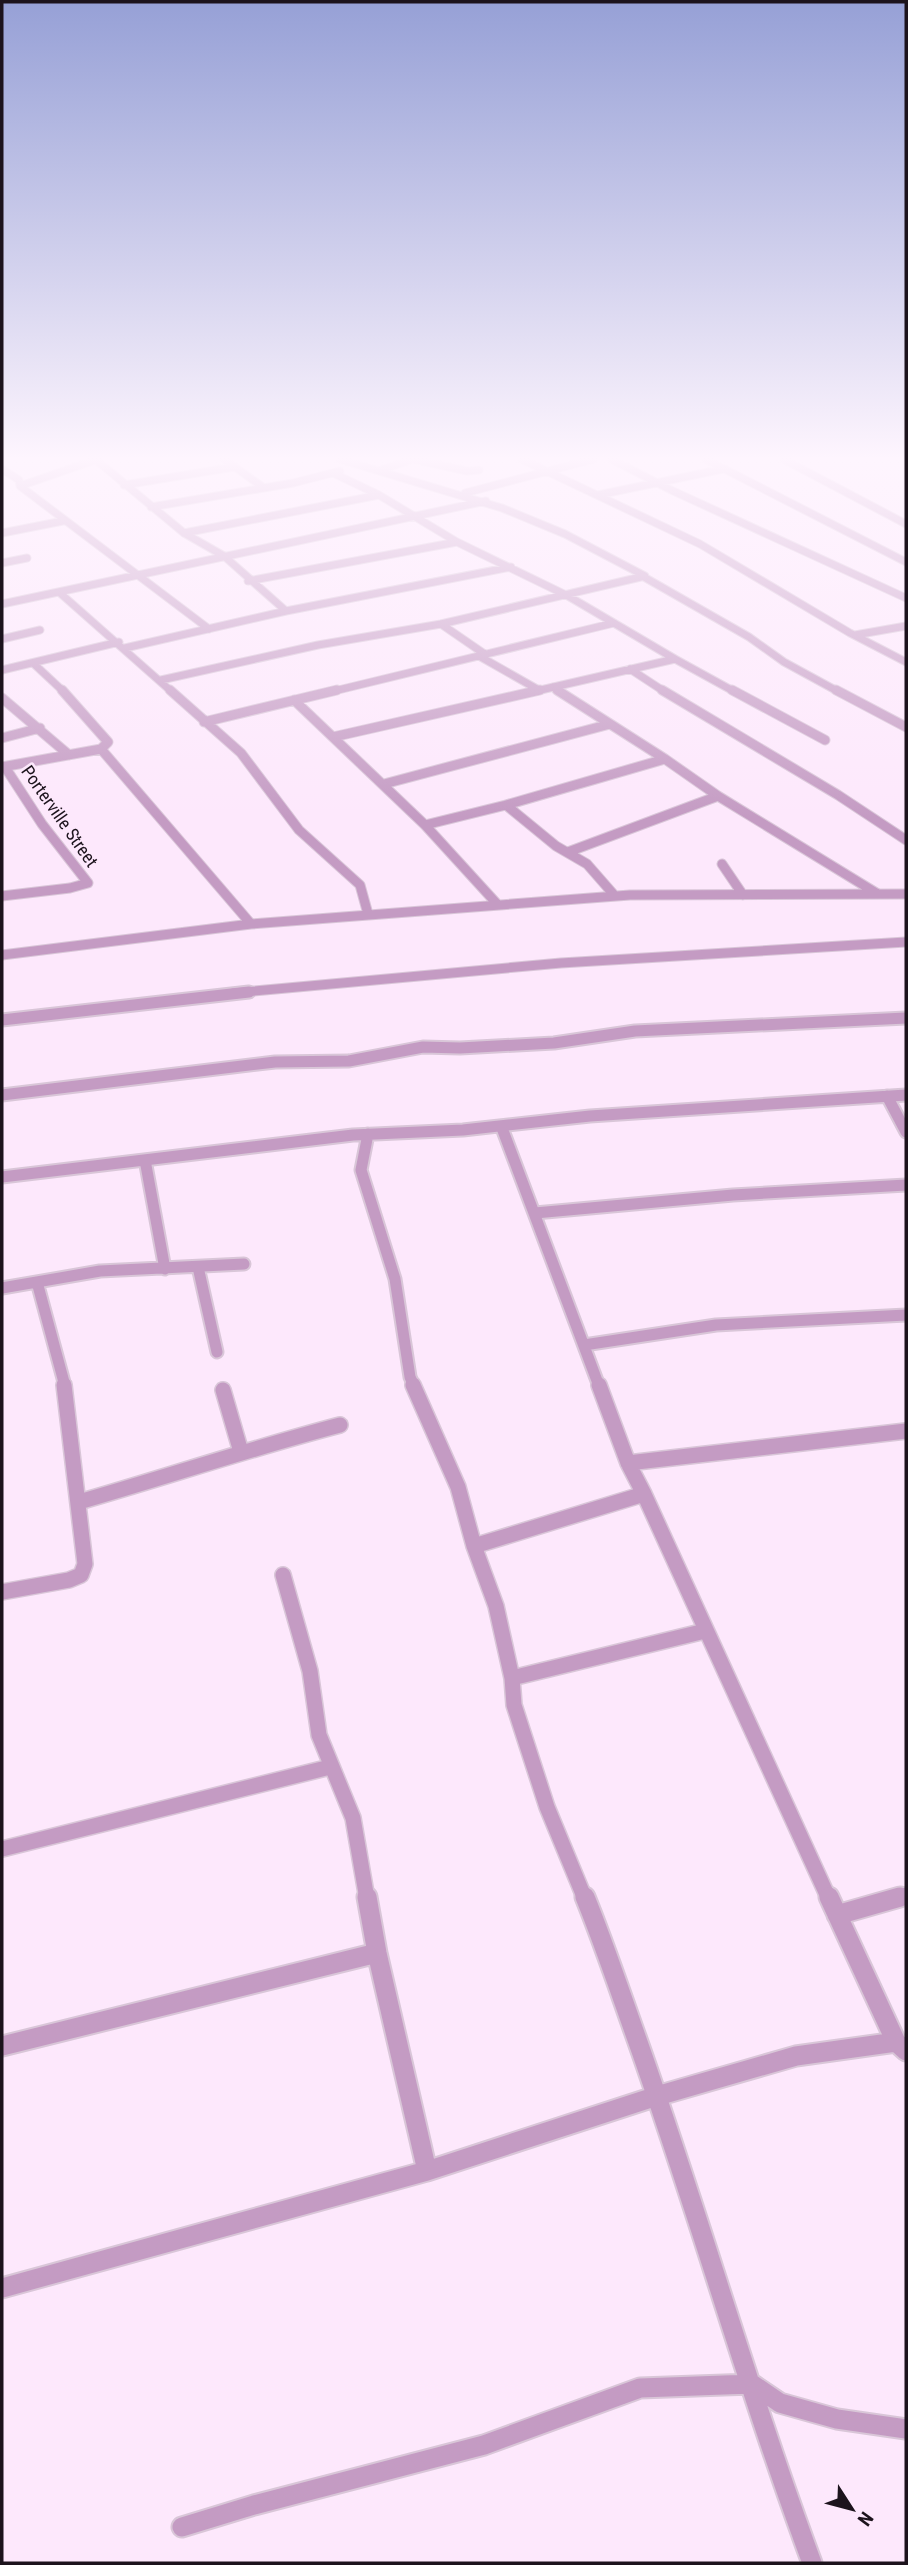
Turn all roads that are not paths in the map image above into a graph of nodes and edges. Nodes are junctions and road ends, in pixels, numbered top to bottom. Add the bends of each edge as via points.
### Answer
1 (117, 579) edge
2 (142, 579) edge
3 (255, 579) edge
4 (451, 579) edge
5 (534, 579) edge
6 (637, 579) edge
7 (647, 579) edge
8 (759, 579) edge
9 (866, 579) edge
10 (248, 580) joint
11 (61, 593) junction
12 (568, 596) junction
13 (906, 598) edge
14 (2, 604) edge
15 (286, 611) junction
16 (614, 623) junction
17 (441, 624) junction
18 (906, 626) edge
19 (209, 629) junction
20 (40, 630) dead end
21 (855, 635) junction
22 (2, 639) edge
23 (122, 645) junction
24 (482, 656) junction
25 (675, 659) junction
26 (906, 662) edge
27 (33, 663) junction
28 (630, 669) junction
29 (2, 670) edge
30 (161, 680) junction
31 (553, 687) junction
32 (537, 690) junction
33 (2, 698) edge
34 (294, 700) junction
35 (204, 722) junction
36 (610, 724) junction
37 (906, 727) edge
38 (40, 728) junction
39 (333, 737) junction
40 (2, 738) edge
41 (825, 740) dead end
42 (102, 748) junction
43 (69, 755) junction
44 (665, 759) junction
45 (4, 767) edge
46 (384, 784) junction
47 (719, 796) junction
48 (506, 805) junction
49 (425, 825) junction
50 (906, 840) edge
51 (568, 852) junction
52 (722, 864) dead end
53 (878, 894) junction
54 (906, 894) edge
55 (743, 895) junction
56 (2, 896) edge
57 (615, 896) junction
58 (498, 905) junction
59 (368, 914) junction
60 (251, 924) junction
61 (906, 942) edge
62 (2, 955) edge
63 (906, 1018) edge
64 (2, 1020) edge
65 (2, 1095) edge
66 (906, 1095) edge
67 (887, 1096) junction
68 (502, 1128) junction
69 (906, 1132) edge
70 (368, 1135) junction
71 (145, 1160) junction
72 (2, 1177) edge
73 (906, 1185) edge
74 (535, 1213) junction
75 (244, 1264) dead end
76 (198, 1267) junction
77 (165, 1269) junction
78 (37, 1282) junction
79 (2, 1288) edge
80 (906, 1315) edge
81 (584, 1345) junction
82 (217, 1352) dead end
83 (223, 1390) dead end
84 (340, 1425) dead end
85 (906, 1431) edge
86 (241, 1452) junction
87 (628, 1463) junction
88 (644, 1494) junction
89 (79, 1502) junction
90 (474, 1546) junction
91 (283, 1575) dead end
92 (2, 1592) edge
93 (705, 1631) junction
94 (512, 1678) junction
95 (330, 1768) junction
96 (2, 1849) edge
97 (906, 1895) edge
98 (837, 1915) junction
99 (377, 1954) junction
100 (2, 2046) edge
101 (901, 2046) edge
102 (657, 2096) junction
103 (426, 2171) junction
104 (2, 2288) edge
105 (752, 2384) junction
106 (906, 2429) edge
107 (182, 2527) dead end
108 (812, 2563) edge

1 - 11 street
2 - 19 street
3 - 10 street
4 - 15 street
5 - 12 street
6 - 12 street
7 - 37 street via 749,637 783,663
8 - 21 street
9 - 13 street
10 - 15 street
11 - 14 street
11 - 23 street
12 - 16 street
12 - 17 street
15 - 19 street
16 - 24 street
16 - 25 street
17 - 24 street
17 - 30 street via 318,645
18 - 21 street
19 - 23 street
20 - 22 street
21 - 26 street
23 - 27 street
23 - 30 street
24 - 32 street
24 - 34 street
25 - 28 street
25 - 41 street
27 - 29 street
27 - 42 street via 95,724 108,742
28 - 31 street
28 - 50 street via 789,763
30 - 35 street
31 - 32 street
31 - 36 street
32 - 39 street
33 - 38 street
34 - 35 street
34 - 39 street
35 - 59 street via 241,753 299,830 360,885
36 - 44 street
36 - 46 street
38 - 40 street
38 - 43 street
39 - 46 street
42 - 43 street
42 - 60 street
43 - 45 street
44 - 47 street
44 - 48 street
45 - 56 street, Porterville Street via 88,883
46 - 49 street
47 - 51 street
47 - 53 street
48 - 49 street
48 - 51 street
49 - 58 street
51 - 57 street via 587,864
52 - 55 street
53 - 54 street
53 - 55 street
55 - 57 street
57 - 58 street
58 - 59 street
59 - 60 street
60 - 62 street
61 - 64 street via 452,972
63 - 65 street via 635,1031 554,1043 423,1046 349,1061 275,1062
66 - 67 street
67 - 68 street via 590,1116
67 - 69 street
68 - 70 street
68 - 74 street
70 - 71 street
70 - 90 street via 361,1170 395,1279 410,1377 458,1487
71 - 72 street
71 - 77 street
73 - 74 street
74 - 81 street
75 - 76 street
76 - 77 street
76 - 82 street
77 - 78 street via 100,1271
78 - 79 street
78 - 89 street via 64,1382
80 - 81 street via 716,1325
81 - 87 street
83 - 86 street
84 - 86 street
85 - 87 street
86 - 89 street
87 - 88 street
88 - 90 street
88 - 93 street
89 - 92 street via 82,1574
90 - 94 street via 496,1606
91 - 95 street via 310,1671 319,1735
93 - 94 street
93 - 98 street
94 - 102 street via 514,1705 547,1807 592,1914
95 - 96 street
95 - 99 street via 353,1818
97 - 98 street
98 - 101 street
99 - 100 street
99 - 103 street
101 - 102 street via 796,2056
102 - 103 street
102 - 105 street
103 - 104 street
105 - 106 street via 780,2403 837,2419
105 - 107 street via 640,2388 484,2445
105 - 108 street via 772,2455

